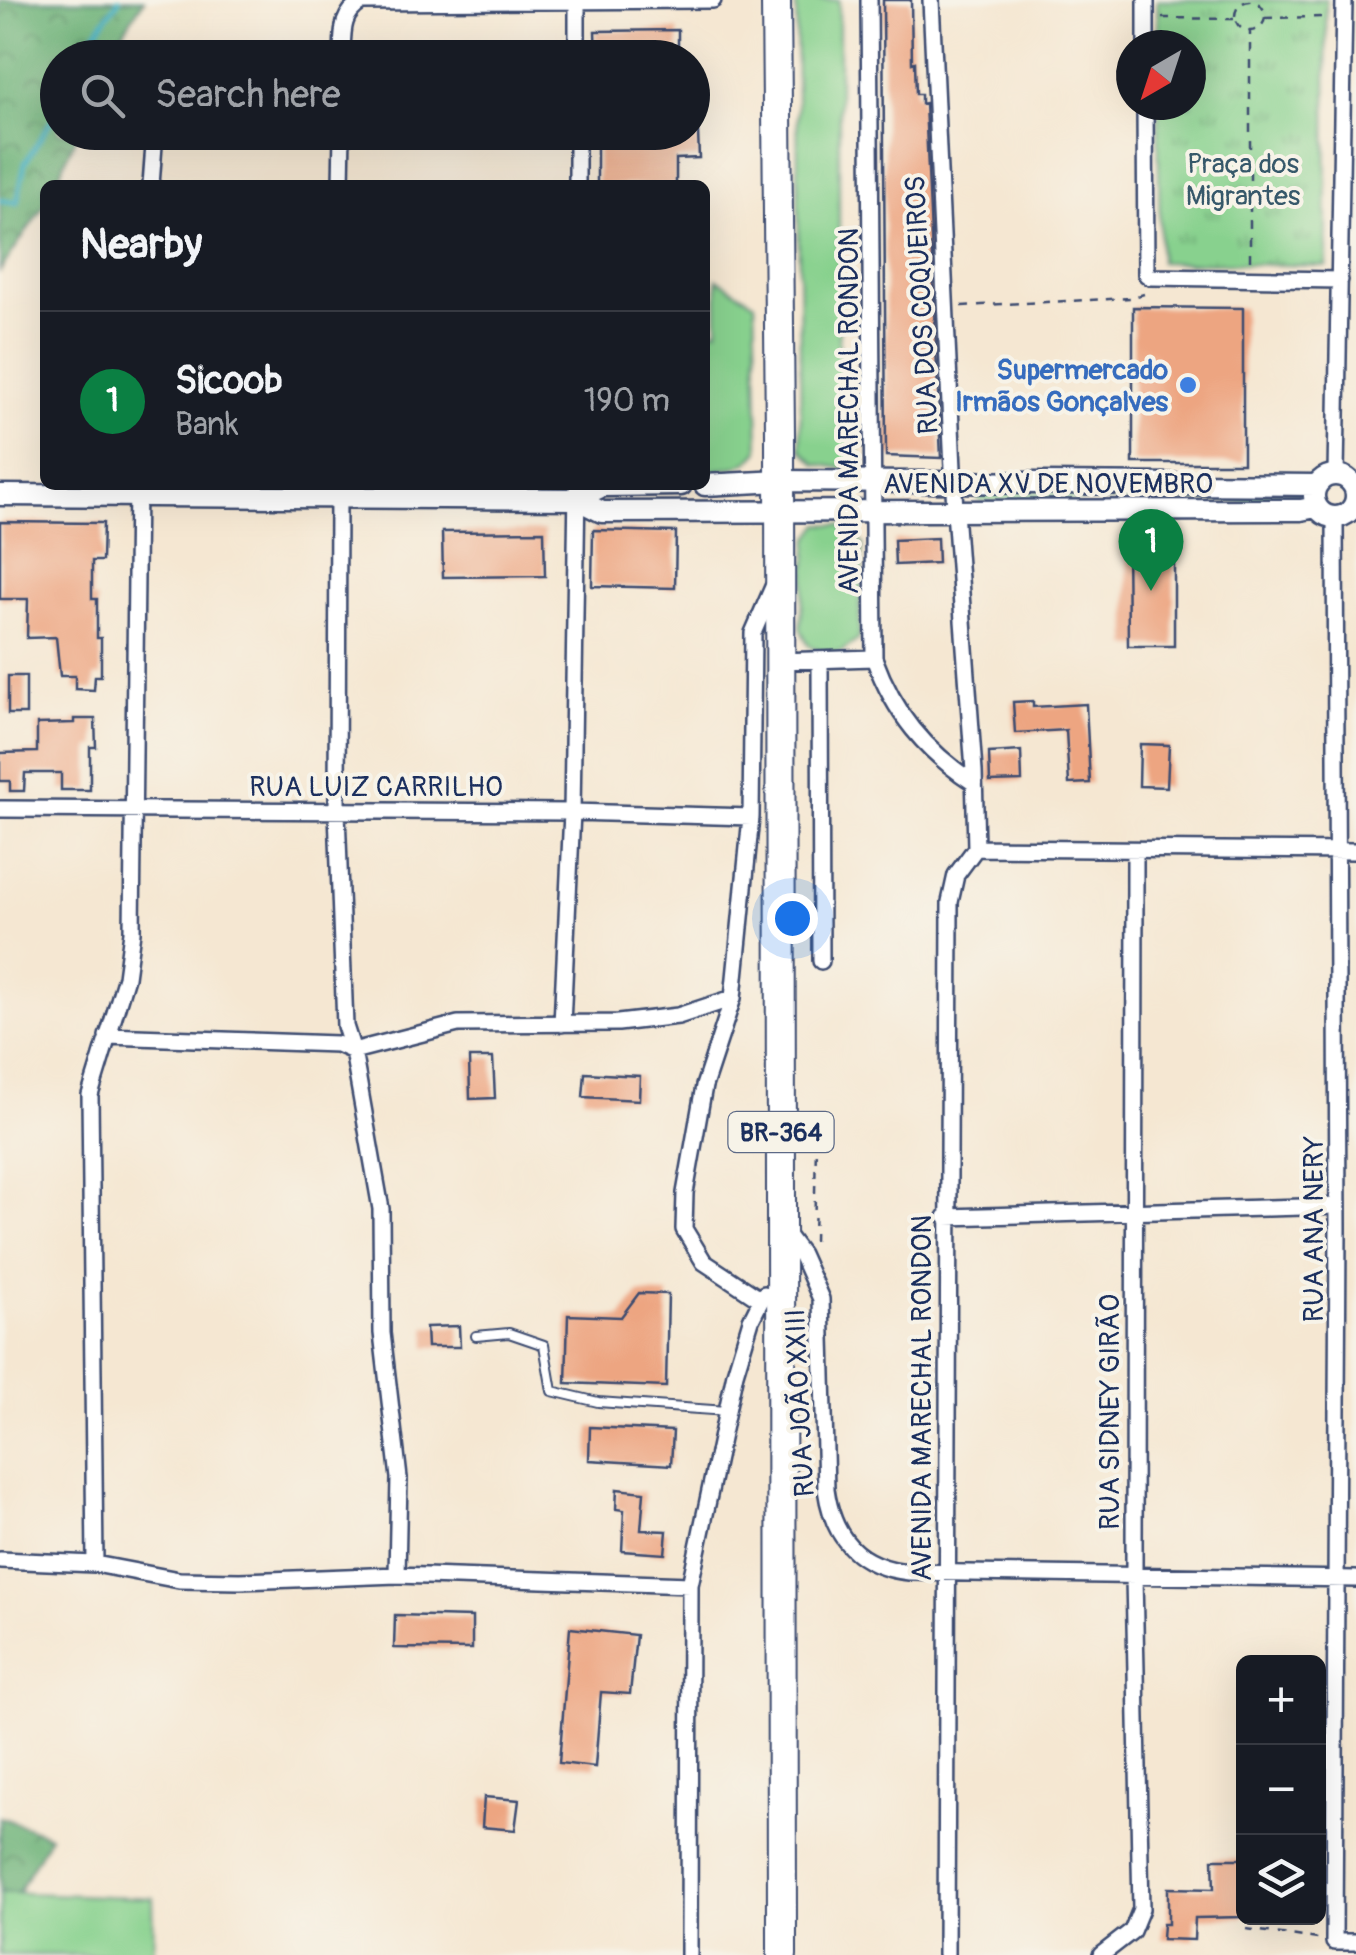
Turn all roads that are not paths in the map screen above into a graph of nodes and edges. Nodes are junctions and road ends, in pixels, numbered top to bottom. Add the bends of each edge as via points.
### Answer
1 (520, 0) edge
2 (713, 0) edge
3 (776, 0) edge
4 (869, 0) edge
5 (931, 0) edge
6 (1146, 0) edge
7 (577, 1) edge
8 (1344, 8) edge
9 (1146, 30) edge
10 (343, 40) edge
11 (577, 40) edge
12 (1146, 120) edge
13 (154, 150) edge
14 (342, 150) edge
15 (577, 150) edge
16 (152, 180) edge
17 (341, 180) edge
18 (577, 180) edge
19 (1340, 280) junction
20 (1336, 475) junction
21 (779, 482) junction
22 (875, 482) junction
23 (954, 483) junction
24 (710, 485) edge
25 (137, 490) edge
26 (338, 492) edge
27 (576, 492) edge
28 (0, 495) edge
29 (1356, 495) edge
30 (1316, 496) junction
31 (875, 511) junction
32 (955, 511) junction
33 (780, 512) junction
34 (1336, 517) junction
35 (779, 575) junction
36 (874, 658) junction
37 (779, 661) junction
38 (820, 662) junction
39 (974, 783) junction
40 (132, 808) junction
41 (0, 809) edge
42 (337, 812) junction
43 (572, 812) junction
44 (750, 817) junction
45 (976, 848) junction
46 (1338, 851) junction
47 (1356, 851) edge
48 (1135, 852) junction
49 (821, 961) dead end
50 (733, 998) junction
51 (562, 1024) junction
52 (105, 1042) junction
53 (353, 1052) junction
54 (1338, 1206) junction
55 (1135, 1211) junction
56 (946, 1217) junction
57 (781, 1228) junction
58 (1338, 1228) junction
59 (1356, 1228) edge
60 (782, 1274) junction
61 (760, 1299) junction
62 (476, 1336) dead end
63 (726, 1411) junction
64 (0, 1560) edge
65 (95, 1564) junction
66 (945, 1572) junction
67 (397, 1575) junction
68 (1134, 1577) junction
69 (1335, 1579) junction
70 (1356, 1579) edge
71 (690, 1586) junction
72 (1356, 1942) edge
73 (689, 1955) edge
74 (782, 1955) edge
75 (946, 1955) edge
76 (1101, 1955) edge

1 - 7 street
1 - 10 street via 362,2 349,10
2 - 7 street
3 - 21 highway, BR-364
4 - 22 street, AVENIDA MARECHAL RONDON
5 - 23 street, RUA DOS COQUEIROS
6 - 9 street
7 - 11 street
8 - 19 street
12 - 19 street via 1144,270 1150,277
13 - 16 street
14 - 17 street
15 - 18 street
19 - 20 street
20 - 29 street via 1348,479
20 - 30 street via 1324,478
21 - 22 street, AVENIDA XV DE NOVEMBRO
21 - 24 street, AVENIDA XV DE NOVEMBRO
21 - 33 highway, BR-364
22 - 23 street, AVENIDA XV DE NOVEMBRO
22 - 31 street, AVENIDA MARECHAL RONDON
23 - 30 street, AVENIDA XV DE NOVEMBRO
23 - 32 street, RUA DOS COQUEIROS
25 - 26 street
25 - 28 street
25 - 40 street
26 - 27 street
26 - 42 street
27 - 33 street, AVENIDA XV DE NOVEMBRO via 602,512
27 - 43 street
29 - 34 street via 1352,508
30 - 32 street, AVENIDA XV DE NOVEMBRO via 1301,510
30 - 34 street via 1324,514
31 - 32 street, AVENIDA XV DE NOVEMBRO
31 - 33 street, AVENIDA XV DE NOVEMBRO
31 - 36 street, AVENIDA MARECHAL RONDON
32 - 39 street, RUA DOS COQUEIROS
33 - 35 highway, BR-364
34 - 46 street, RUA ANA NERY
35 - 37 highway, BR-364
35 - 44 street via 752,633
36 - 38 street
36 - 39 street, AVENIDA MARECHAL RONDON via 921,742
37 - 38 street
37 - 57 highway, BR-364
38 - 49 street
39 - 45 street, RUA DOS COQUEIROS
40 - 41 street, RUA LUIZ CARRILHO
40 - 42 street, RUA LUIZ CARRILHO
40 - 52 street via 132,932 126,978
42 - 43 street, RUA LUIZ CARRILHO
42 - 53 street via 345,1026
43 - 44 street, RUA LUIZ CARRILHO
43 - 51 street
44 - 50 street
45 - 48 street
45 - 56 street, AVENIDA MARECHAL RONDON via 956,875 950,902
46 - 47 street
46 - 48 street
46 - 54 street, RUA ANA NERY
48 - 55 street, RUA SIDNEY GIRÃO
50 - 51 street via 678,1016
50 - 61 street via 704,1086 684,1229 704,1262
51 - 53 street via 458,1024
52 - 53 street via 336,1044
52 - 65 street via 90,1095
53 - 67 street via 381,1209 382,1333 399,1478
54 - 55 street
54 - 58 street, RUA ANA NERY
55 - 56 street
55 - 68 street, RUA SIDNEY GIRÃO
56 - 66 street, AVENIDA MARECHAL RONDON
57 - 60 highway, BR-364
57 - 66 street, RUA JOÃO XXIII via 802,1254 821,1300 826,1490 834,1526 850,1548 883,1567
58 - 59 street
58 - 69 street, RUA ANA NERY
60 - 61 street
60 - 74 highway, BR-364
61 - 63 street
62 - 63 lane via 509,1333 544,1345 552,1391 598,1402
63 - 71 street
64 - 65 street
65 - 67 street via 179,1580
66 - 68 street, RUA JOÃO XXIII
66 - 75 street, AVENIDA MARECHAL RONDON
67 - 71 street
68 - 69 street, RUA JOÃO XXIII
68 - 76 street, RUA SIDNEY GIRÃO via 1141,1910 1132,1931
69 - 70 street, RUA JOÃO XXIII
69 - 72 street, RUA ANA NERY via 1334,1942
71 - 73 street

